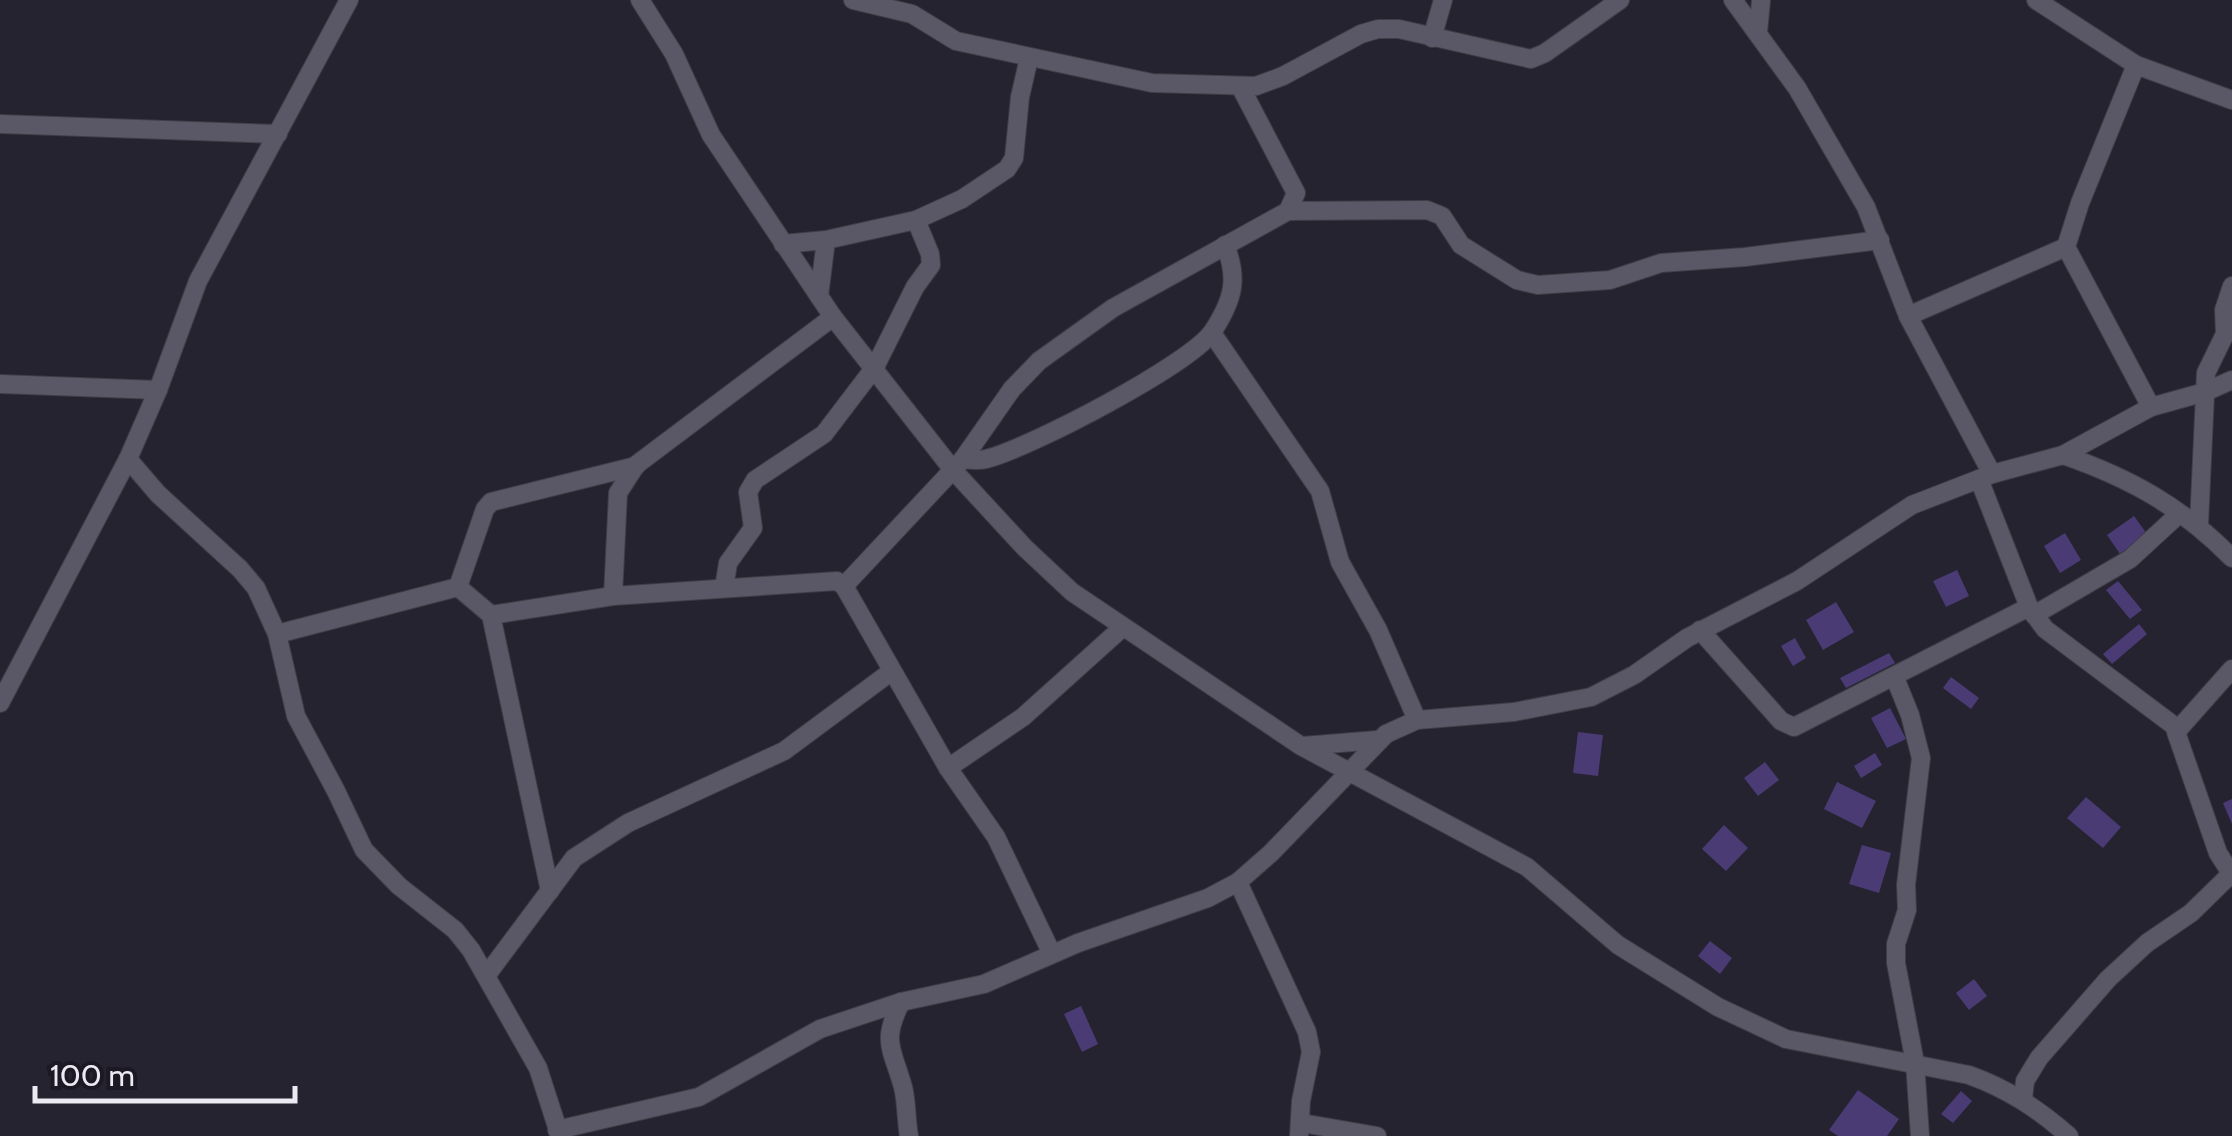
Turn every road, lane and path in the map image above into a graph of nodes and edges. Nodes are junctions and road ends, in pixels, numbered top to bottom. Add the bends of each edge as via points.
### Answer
1 (349, 0) edge
2 (640, 0) edge
3 (852, 0) edge
4 (1443, 0) edge
5 (1620, 0) edge
6 (1732, 0) edge
7 (1747, 0) edge
8 (2036, 0) edge
9 (1762, 1) edge
10 (1758, 32) junction
11 (1432, 38) junction
12 (1029, 58) junction
13 (2136, 65) junction
14 (1240, 86) junction
15 (2232, 100) edge
16 (0, 124) edge
17 (278, 134) junction
18 (1288, 211) junction
19 (916, 220) junction
20 (826, 240) junction
21 (1880, 240) junction
22 (783, 244) junction
23 (1225, 245) junction
24 (2066, 247) junction
25 (2232, 286) edge
26 (818, 296) junction
27 (1908, 316) junction
28 (833, 317) junction
29 (1212, 333) junction
30 (875, 368) junction
31 (2232, 380) edge
32 (0, 384) edge
33 (158, 390) junction
34 (2206, 392) junction
35 (2151, 408) junction
36 (2063, 455) junction
37 (128, 459) junction
38 (958, 464) junction
39 (636, 466) junction
40 (1986, 477) junction
41 (2179, 514) junction
42 (2199, 524) junction
43 (2232, 558) edge
44 (844, 586) junction
45 (458, 588) junction
46 (724, 588) junction
47 (613, 596) junction
48 (2032, 611) junction
49 (491, 615) junction
50 (1123, 627) junction
51 (1700, 630) junction
52 (277, 634) junction
53 (2232, 670) edge
54 (892, 671) junction
55 (1895, 678) junction
56 (0, 703) edge
57 (1416, 720) junction
58 (2176, 728) junction
59 (1377, 740) junction
60 (1301, 746) junction
61 (948, 768) junction
62 (1346, 772) junction
63 (2231, 875) edge
64 (1238, 882) junction
65 (550, 891) junction
66 (1052, 954) junction
67 (486, 976) junction
68 (901, 1002) junction
69 (1915, 1063) junction
70 (2023, 1098) junction
71 (1300, 1130) edge
72 (558, 1133) edge
73 (909, 1136) edge
74 (1377, 1136) edge
75 (1920, 1136) edge
76 (2069, 1136) edge

1 - 17 street
2 - 22 street via 711,135
3 - 12 street via 912,14 956,41
4 - 11 street
5 - 11 street via 1531,60
6 - 10 street
7 - 9 street
8 - 13 street
9 - 10 street
10 - 21 street via 1828,141
11 - 14 street via 1378,29 1274,80
12 - 14 street via 1152,84
12 - 19 street via 1011,164 984,186
13 - 15 street
13 - 24 street
14 - 18 street via 1296,193
16 - 17 street
17 - 33 street via 198,280
18 - 21 street via 1428,210 1442,216 1461,245 1517,280 1538,285 1610,280 1661,263
18 - 23 street
19 - 20 street
19 - 30 street via 930,265
20 - 22 street
20 - 26 street
21 - 27 street
22 - 26 street
23 - 29 street via 1234,285
23 - 38 street via 1055,347 1012,390
24 - 27 street
24 - 35 street
25 - 34 street
26 - 28 street
27 - 40 street
28 - 30 street
28 - 39 street
29 - 38 street via 1184,359 1047,434
29 - 57 street via 1320,491 1340,562
30 - 38 street
30 - 46 street via 824,434 756,480 748,492 752,532 728,563
31 - 34 street
32 - 33 street
33 - 37 street
34 - 35 street
34 - 42 street
35 - 36 street
36 - 40 street
36 - 41 street via 2147,489
37 - 52 street via 248,578
37 - 56 street
38 - 44 street
38 - 50 street via 1025,548
39 - 45 street via 492,502
39 - 47 street via 618,492
40 - 48 street
40 - 51 street via 1901,511 1797,581
41 - 42 street
41 - 48 street via 2130,559
42 - 43 street
44 - 46 street via 830,580
44 - 54 street
45 - 49 street
45 - 52 street
46 - 47 street
47 - 49 street
48 - 55 street
48 - 58 street via 2062,645
49 - 65 street
50 - 60 street
50 - 61 street via 1023,717
51 - 55 street via 1789,726
51 - 57 street via 1634,675 1572,703
52 - 67 street via 296,716 364,850 455,930
53 - 58 street
54 - 61 street
54 - 65 street via 784,750 598,842 562,870
55 - 69 street via 1922,758 1907,910 1896,944
57 - 59 street
58 - 63 street via 2209,831
59 - 60 street
59 - 62 street
60 - 62 street
61 - 66 street via 996,838
62 - 64 street
62 - 69 street via 1527,867 1618,945 1729,1012 1786,1039
63 - 70 street via 2108,980 2039,1058
64 - 66 street via 1183,909
64 - 71 street via 1308,1032
65 - 67 street
66 - 68 street via 984,984
67 - 72 street via 538,1068
68 - 72 street via 806,1036 699,1097
68 - 73 street via 889,1046
69 - 70 street via 1969,1074
69 - 75 street
70 - 76 street
71 - 74 street

